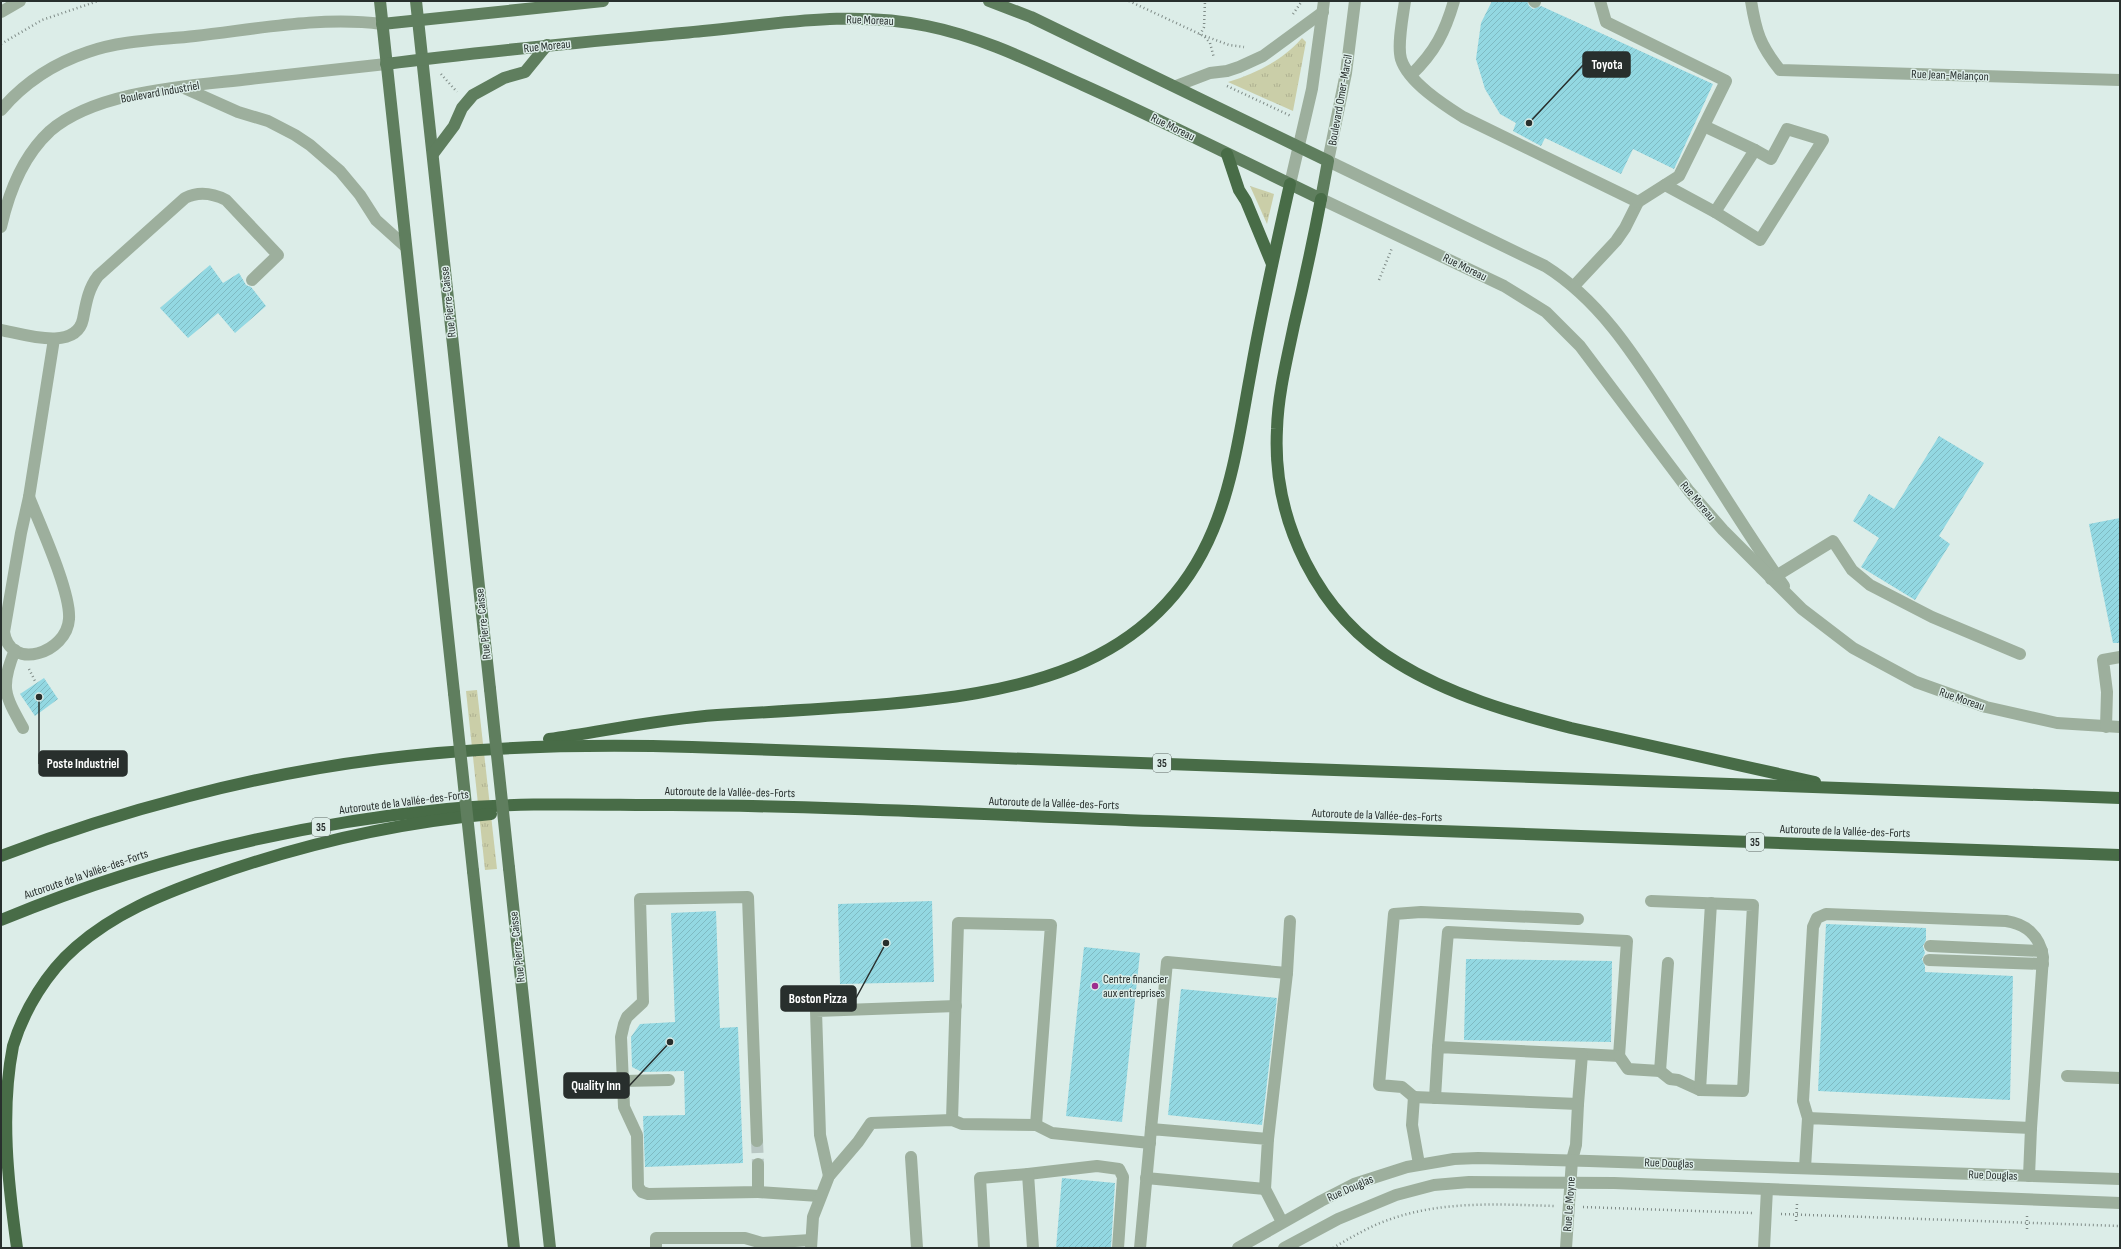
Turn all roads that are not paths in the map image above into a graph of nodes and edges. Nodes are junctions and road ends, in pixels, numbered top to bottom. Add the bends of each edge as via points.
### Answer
1 (20, 1) edge
2 (380, 1) edge
3 (416, 1) edge
4 (603, 1) edge
5 (989, 1) edge
6 (1355, 1) edge
7 (1405, 1) edge
8 (1454, 1) edge
9 (1600, 1) edge
10 (1751, 1) edge
11 (523, 5) edge
12 (1324, 7) edge
13 (1, 12) edge
14 (418, 21) junction
15 (382, 24) junction
16 (547, 45) junction
17 (422, 59) junction
18 (386, 64) junction
19 (1411, 74) junction
20 (2120, 80) edge
21 (1176, 86) junction
22 (182, 87) junction
23 (1, 110) edge
24 (1704, 126) junction
25 (1299, 146) junction
26 (1755, 150) junction
27 (433, 154) junction
28 (1226, 154) junction
29 (1328, 161) junction
30 (1290, 184) junction
31 (1665, 185) junction
32 (1322, 199) junction
33 (1638, 202) junction
34 (1714, 212) junction
35 (1, 227) edge
36 (406, 247) junction
37 (1272, 264) junction
38 (252, 280) dead end
39 (1574, 286) junction
40 (1, 330) edge
41 (54, 339) junction
42 (29, 497) junction
43 (1773, 577) junction
44 (15, 650) junction
45 (2020, 654) dead end
46 (2120, 657) edge
47 (2106, 727) junction
48 (2120, 727) edge
49 (23, 728) dead end
50 (480, 749) junction
51 (1844, 788) junction
52 (2120, 798) edge
53 (654, 805) junction
54 (2120, 855) edge
55 (1, 856) edge
56 (1651, 901) dead end
57 (1711, 903) junction
58 (1578, 919) dead end
59 (1, 920) edge
60 (1290, 921) dead end
61 (1930, 946) dead end
62 (2042, 951) junction
63 (1928, 960) dead end
64 (1668, 962) dead end
65 (2043, 964) junction
66 (1287, 973) junction
67 (956, 1006) junction
68 (1438, 1047) junction
69 (1582, 1054) junction
70 (1619, 1056) junction
71 (1660, 1071) junction
72 (2067, 1076) dead end
73 (2120, 1078) edge
74 (669, 1080) dead end
75 (623, 1081) junction
76 (1700, 1090) junction
77 (1414, 1097) junction
78 (1435, 1098) junction
79 (1578, 1104) junction
80 (1808, 1118) junction
81 (952, 1120) junction
82 (1036, 1125) junction
83 (2031, 1128) junction
84 (1151, 1129) junction
85 (1268, 1139) junction
86 (757, 1141) tunnel mouth
87 (1150, 1143) junction
88 (911, 1157) dead end
89 (1572, 1160) junction
90 (758, 1164) tunnel mouth
91 (1419, 1164) junction
92 (1805, 1168) junction
93 (1028, 1174) junction
94 (828, 1176) junction
95 (2029, 1176) junction
96 (1146, 1178) junction
97 (2120, 1180) edge
98 (1570, 1183) junction
99 (1265, 1189) junction
100 (1767, 1189) junction
101 (758, 1192) junction
102 (819, 1196) junction
103 (2120, 1203) edge
104 (1282, 1222) junction
105 (811, 1244) edge
106 (762, 1245) edge
107 (17, 1248) edge
108 (514, 1248) edge
109 (550, 1248) edge
110 (656, 1248) edge
111 (917, 1248) edge
112 (984, 1248) edge
113 (1033, 1248) edge
114 (1118, 1248) edge
115 (1140, 1248) edge
116 (1238, 1248) edge
117 (1284, 1248) edge
118 (1566, 1248) edge
119 (1764, 1248) edge

1 - 13 street
2 - 15 main road
3 - 14 main road, Rue Pierre-Caisse
4 - 11 main road
5 - 21 main road, Rue Moreau via 1031,17
6 - 29 street, Boulevard Omer-Marcil via 1346,73
7 - 19 street via 1400,51 1401,59
8 - 19 street via 1430,56
9 - 24 street via 1606,22 1726,81
10 - 20 street, Rue Jean-Melançon via 1756,30 1766,53 1780,70
11 - 14 main road
12 - 21 street via 1263,56 1239,68 1210,73
12 - 25 street via 1313,82
14 - 15 main road
14 - 17 main road, Rue Pierre-Caisse
15 - 18 main road
15 - 23 street via 354,21 307,23 100,48 44,72
16 - 17 main road, Rue Moreau
16 - 27 main road via 525,72 497,81 473,95
16 - 28 main road, Rue Moreau via 823,19 879,19 913,23 960,34 1005,50
17 - 18 main road, Rue Moreau
17 - 27 main road, Rue Pierre-Caisse
18 - 22 street, Boulevard Industriel
18 - 36 main road
19 - 33 street via 1426,91 1463,117
21 - 25 main road, Rue Moreau
22 - 35 street, Boulevard Industriel via 105,102 75,114 56,126 31,153 16,178 5,207
22 - 36 street via 238,112 268,121 295,135 349,181 376,220
24 - 26 street
24 - 31 street via 1679,176
25 - 29 main road, Rue Moreau
25 - 30 street
26 - 34 street
26 - 34 street via 1771,159 1787,129 1823,140 1760,240
27 - 109 main road, Rue Pierre-Caisse, bridge
28 - 30 main road, Rue Moreau
28 - 37 highway
29 - 32 main road, Boulevard Omer-Marcil
29 - 39 street, Rue Moreau via 1523,254
30 - 32 main road, Rue Moreau
30 - 37 highway
31 - 33 street
31 - 34 street
32 - 43 street, Rue Moreau via 1504,286 1533,303 1556,321 1589,358 1689,491
32 - 51 highway via 1284,375 1277,428 1276,463 1286,515 1298,548 1315,579 1347,621 1398,664 1454,691 1506,709 1602,735
33 - 39 street via 1616,241
36 - 108 main road, bridge
37 - 50 highway via 1232,470 1220,513 1195,566 1174,595 1146,623 1110,649 1063,672 1042,679 971,694 901,703 707,716
38 - 41 street via 278,255 226,200 217,196 194,194 185,198 98,276 91,285 83,321 78,330 63,339
39 - 43 street, Rue Moreau via 1598,309 1628,346
40 - 41 street
41 - 42 street
42 - 44 street via 20,533 4,632 5,639
42 - 44 street via 67,599 69,621 60,638 42,653 34,655
43 - 45 street via 1833,541 1852,570 1870,585 1932,617
43 - 47 street, Rue Moreau via 1802,609 1853,648 1894,671 1939,691 1986,707 2036,719
44 - 49 street via 4,672 2,689
46 - 47 street via 2103,660 2107,692
47 - 48 street, Rue Moreau
50 - 51 highway, 35 via 558,745 692,747
50 - 55 highway, 35 via 359,762 240,784 90,824
51 - 52 highway, 35
53 - 54 highway, Autoroute de la Vallée-des-Forts / 35 via 786,807
53 - 59 highway, Autoroute de la Vallée-des-Forts / 35 via 488,806 310,829 235,844 155,865 60,896
53 - 107 highway via 476,816 412,824 349,836 266,858 184,887 135,907 95,932 65,958 46,981 21,1024 9,1062 4,1093 3,1125
56 - 57 street
57 - 76 street
57 - 76 street via 1753,905 1743,1091
58 - 77 street via 1422,912 1394,914 1379,1085 1402,1086
60 - 66 street
61 - 62 street
62 - 65 street
62 - 80 street via 2037,939 2029,930 2012,922 1826,914 1817,918 1812,927 1804,1101
63 - 65 street
64 - 71 street
65 - 83 street
66 - 84 street via 1167,962
66 - 85 street
67 - 81 street
67 - 82 street via 958,923 1051,926
67 - 94 street via 816,1011 820,1135
68 - 69 street
68 - 70 street via 1448,932 1627,941
68 - 78 street
69 - 70 street
69 - 79 street, Rue Le Moyne
70 - 71 street via 1628,1069
71 - 76 street via 1670,1079
72 - 73 street
74 - 75 street
75 - 86 street via 622,1030 628,1018 643,1002 640,899 748,897
75 - 101 street via 624,1107 636,1135 638,1184 642,1192
77 - 78 street
77 - 91 street via 1412,1125
78 - 79 street
79 - 89 street, Rue Le Moyne via 1576,1145
80 - 83 street
80 - 92 street
81 - 82 street via 962,1124
81 - 94 street via 871,1123
82 - 87 street via 1052,1133
83 - 95 street
84 - 85 street
84 - 87 street
85 - 99 street
87 - 96 street
88 - 111 street
89 - 91 street, Rue Douglas via 1478,1158
89 - 92 street, Rue Douglas
89 - 98 street, Rue Le Moyne
90 - 101 street
91 - 104 street, Rue Douglas via 1354,1184
92 - 95 street, Rue Douglas
93 - 112 street via 980,1178
93 - 113 street
93 - 114 street via 1097,1166 1119,1169 1123,1177
94 - 102 street
95 - 97 street, Rue Douglas
96 - 99 street
96 - 115 street
98 - 100 street, Rue Douglas
98 - 117 street, Rue Douglas via 1469,1182 1416,1189 1356,1210
98 - 118 street, Rue Le Moyne
99 - 104 street
100 - 103 street, Rue Douglas
100 - 119 street
101 - 102 street
102 - 105 street via 813,1217
104 - 116 street, Rue Douglas
105 - 106 street
106 - 110 street via 745,1238 656,1238

